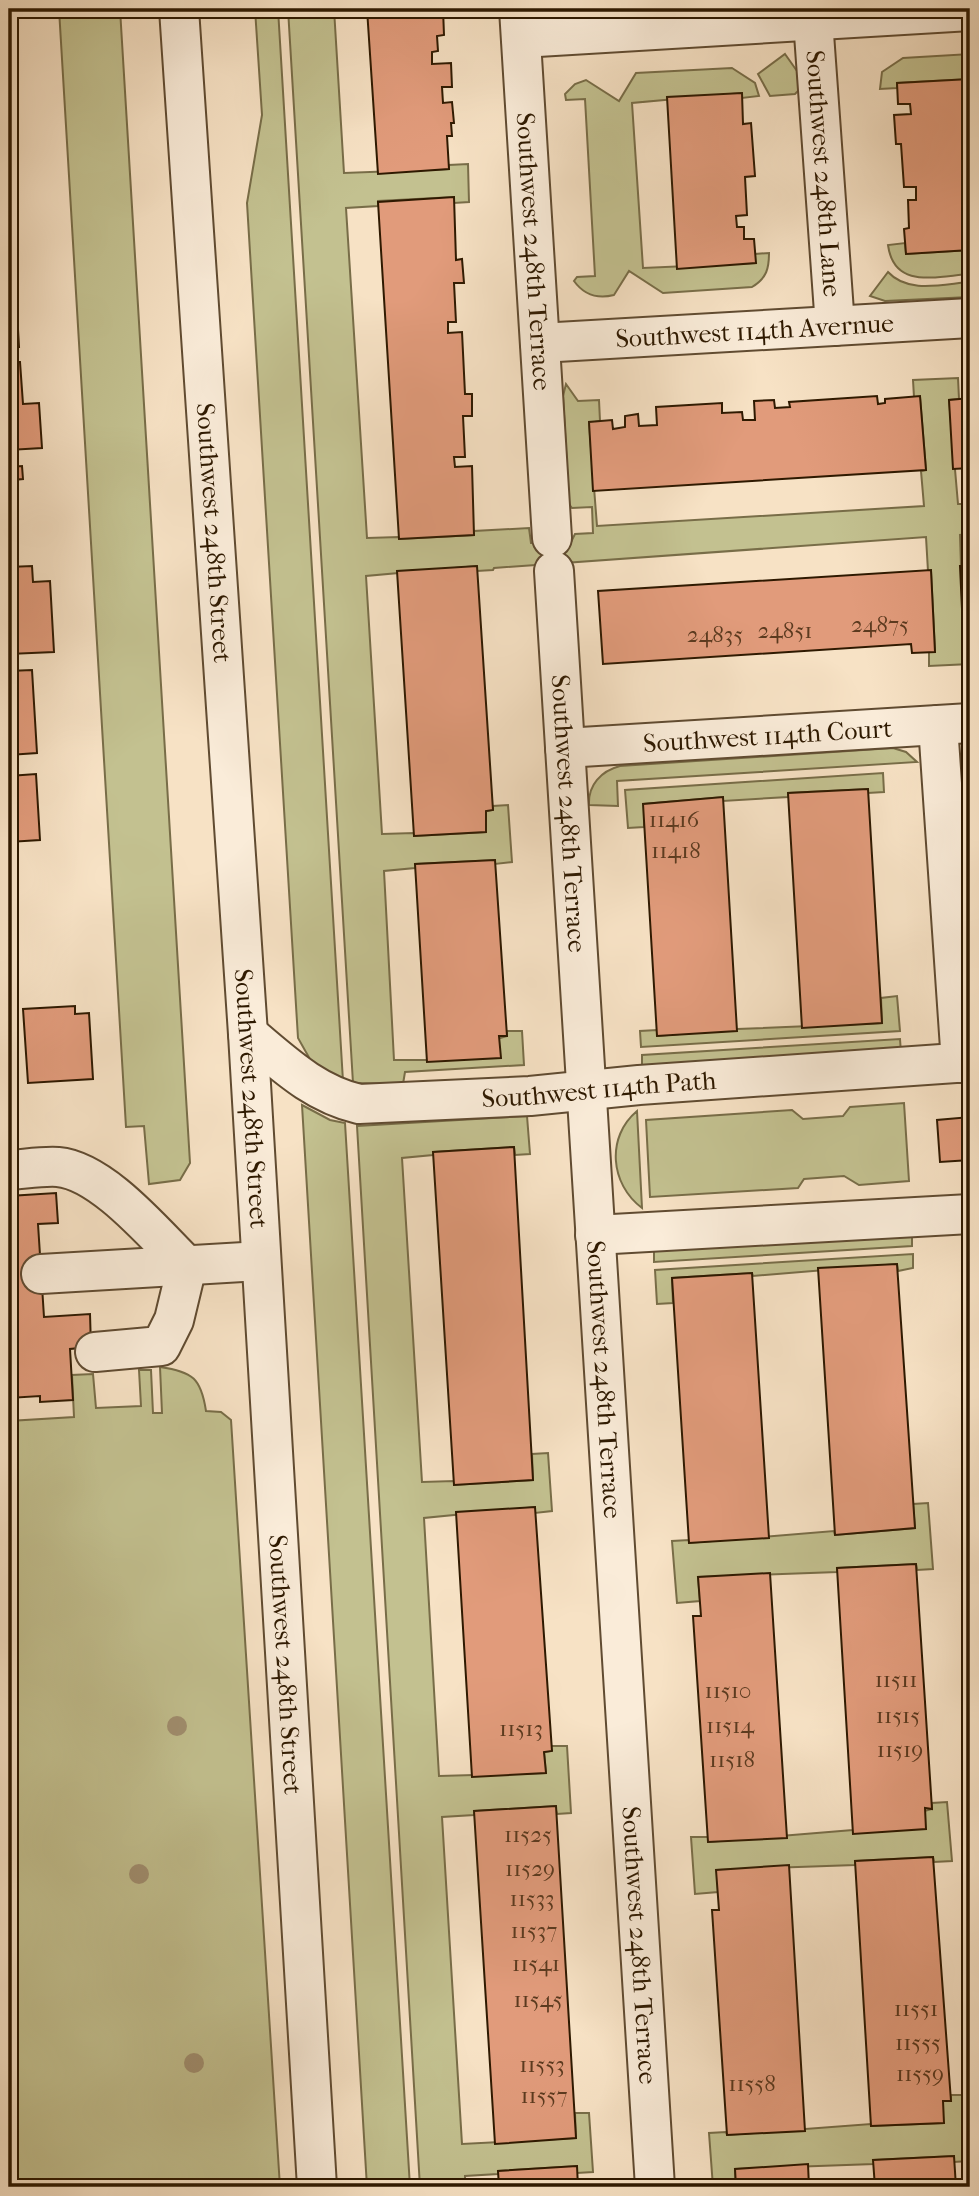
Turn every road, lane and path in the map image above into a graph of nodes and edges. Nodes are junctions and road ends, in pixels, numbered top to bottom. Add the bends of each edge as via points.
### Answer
1 (179, 9) edge
2 (970, 11) edge
3 (813, 20) junction
4 (520, 24) edge
5 (970, 318) edge
6 (835, 326) junction
7 (540, 343) junction
8 (954, 724) edge
9 (565, 748) junction
10 (248, 1034) junction
11 (966, 1063) edge
12 (587, 1090) junction
13 (9, 1170) edge
14 (970, 1214) edge
15 (595, 1235) junction
16 (261, 1261) junction
17 (187, 1266) junction
18 (41, 1274) dead end
19 (95, 1352) dead end
20 (317, 2187) edge
21 (655, 2187) edge

1 - 10 street, Southwest 248th Street
2 - 3 street
3 - 4 street
3 - 6 street, Southwest 248th Lane
4 - 7 street, Southwest 248th Terrace
5 - 6 street, Southwest 114th Avernue
6 - 7 street, Southwest 114th Avernue
7 - 9 street, Southwest 248th Terrace
8 - 9 street, Southwest 114th Court
8 - 11 street
9 - 12 street, Southwest 248th Terrace
10 - 12 street, Southwest 114th Path via 317,1089 359,1104
10 - 16 street, Southwest 248th Street
11 - 12 street, Southwest 114th Path
12 - 15 street, Southwest 248th Terrace
13 - 17 street via 60,1167 87,1177 114,1196
14 - 15 street
15 - 21 street, Southwest 248th Terrace
16 - 17 street
16 - 20 street, Southwest 248th Street
17 - 18 street
17 - 19 street via 174,1320 161,1346

